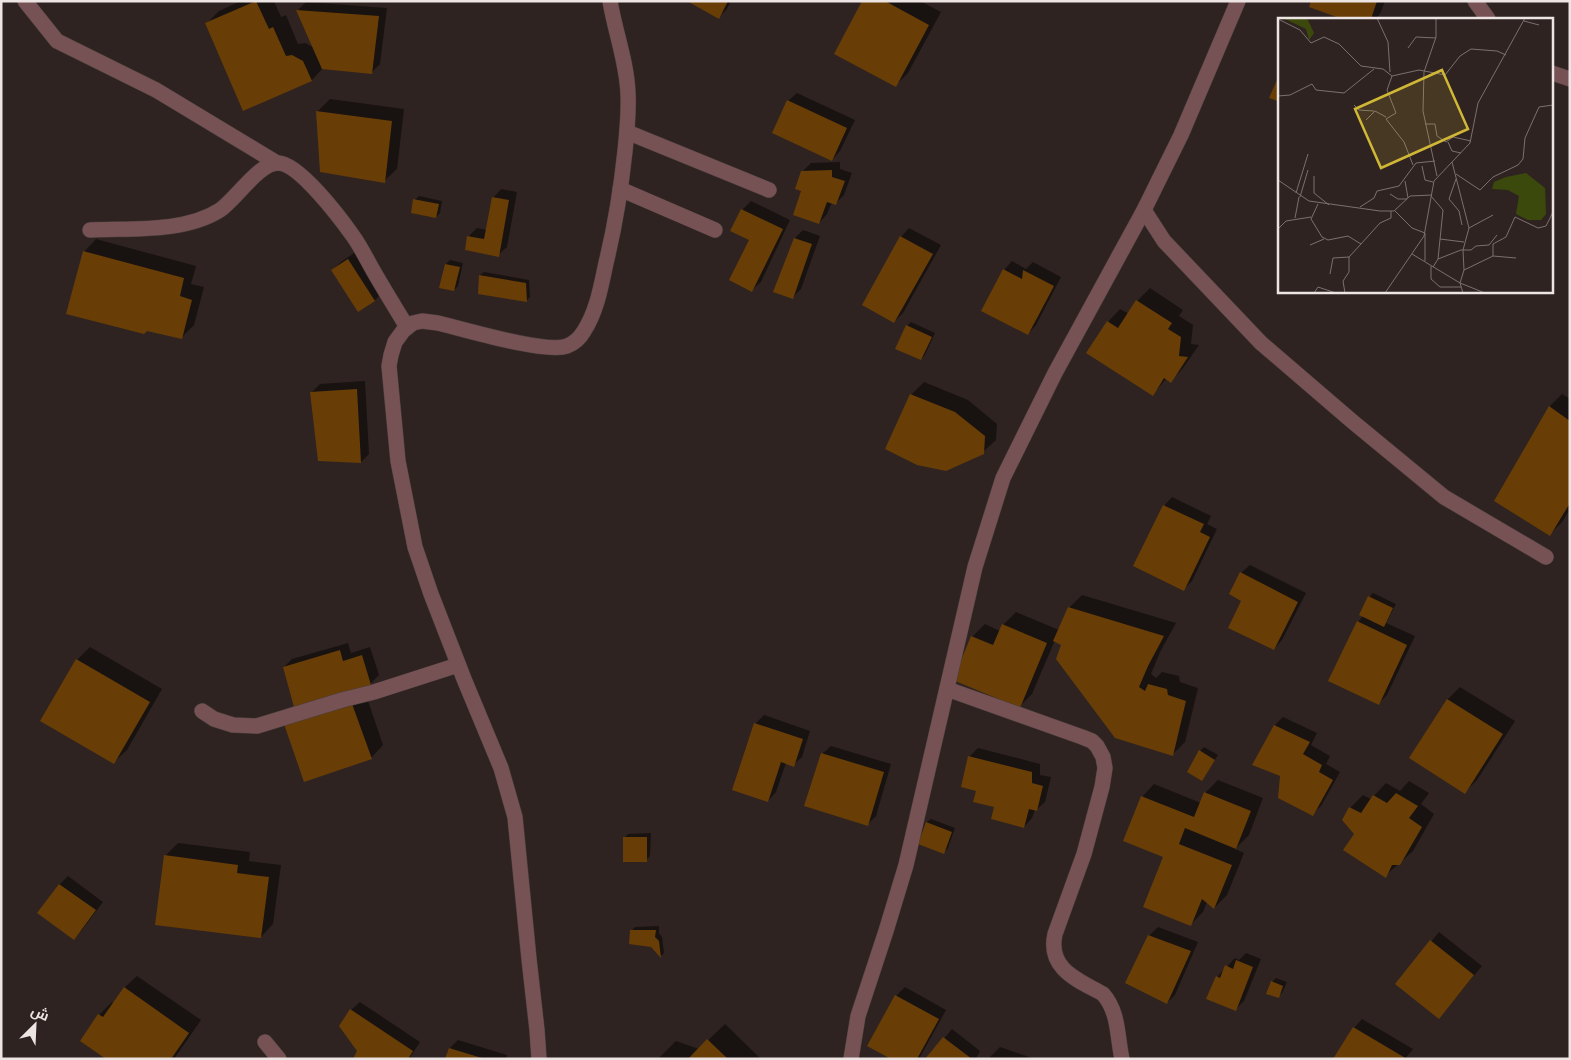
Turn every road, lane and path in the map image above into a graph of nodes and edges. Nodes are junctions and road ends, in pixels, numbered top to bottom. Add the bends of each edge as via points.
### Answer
1 (25, 1) edge
2 (610, 1) edge
3 (1238, 1) edge
4 (1475, 1) edge
5 (1487, 18) edge
6 (1554, 74) edge
7 (1570, 79) edge
8 (627, 132) junction
9 (277, 163) junction
10 (620, 189) junction
11 (768, 190) dead end
12 (1144, 210) junction
13 (90, 230) dead end
14 (715, 230) dead end
15 (407, 327) junction
16 (1546, 557) dead end
17 (458, 665) junction
18 (947, 689) junction
19 (202, 711) dead end
20 (265, 1042) dead end
21 (279, 1059) edge
22 (539, 1059) edge
23 (851, 1059) edge
24 (1122, 1059) edge

1 - 9 street via 57,41 156,90
2 - 8 street via 622,48 628,94
3 - 12 street via 1181,135
4 - 5 street
6 - 7 street
8 - 10 street
8 - 11 street
9 - 13 street via 266,166 221,209 204,218 186,224
9 - 15 street via 297,171 348,230
10 - 14 street
10 - 15 street via 598,299 589,323 575,342 554,348 438,323 422,321
12 - 16 street via 1164,241 1261,343 1444,497
12 - 18 street via 1054,373 1003,478 975,567
15 - 17 street via 395,342 389,366 398,461 415,547
17 - 19 street via 257,726 233,725
17 - 22 street via 501,768 515,817
18 - 23 street via 906,865 858,1016
18 - 24 street via 1092,741 1104,757 1102,787 1084,854 1052,942 1056,961 1064,970 1103,994 1113,1007
20 - 21 street

